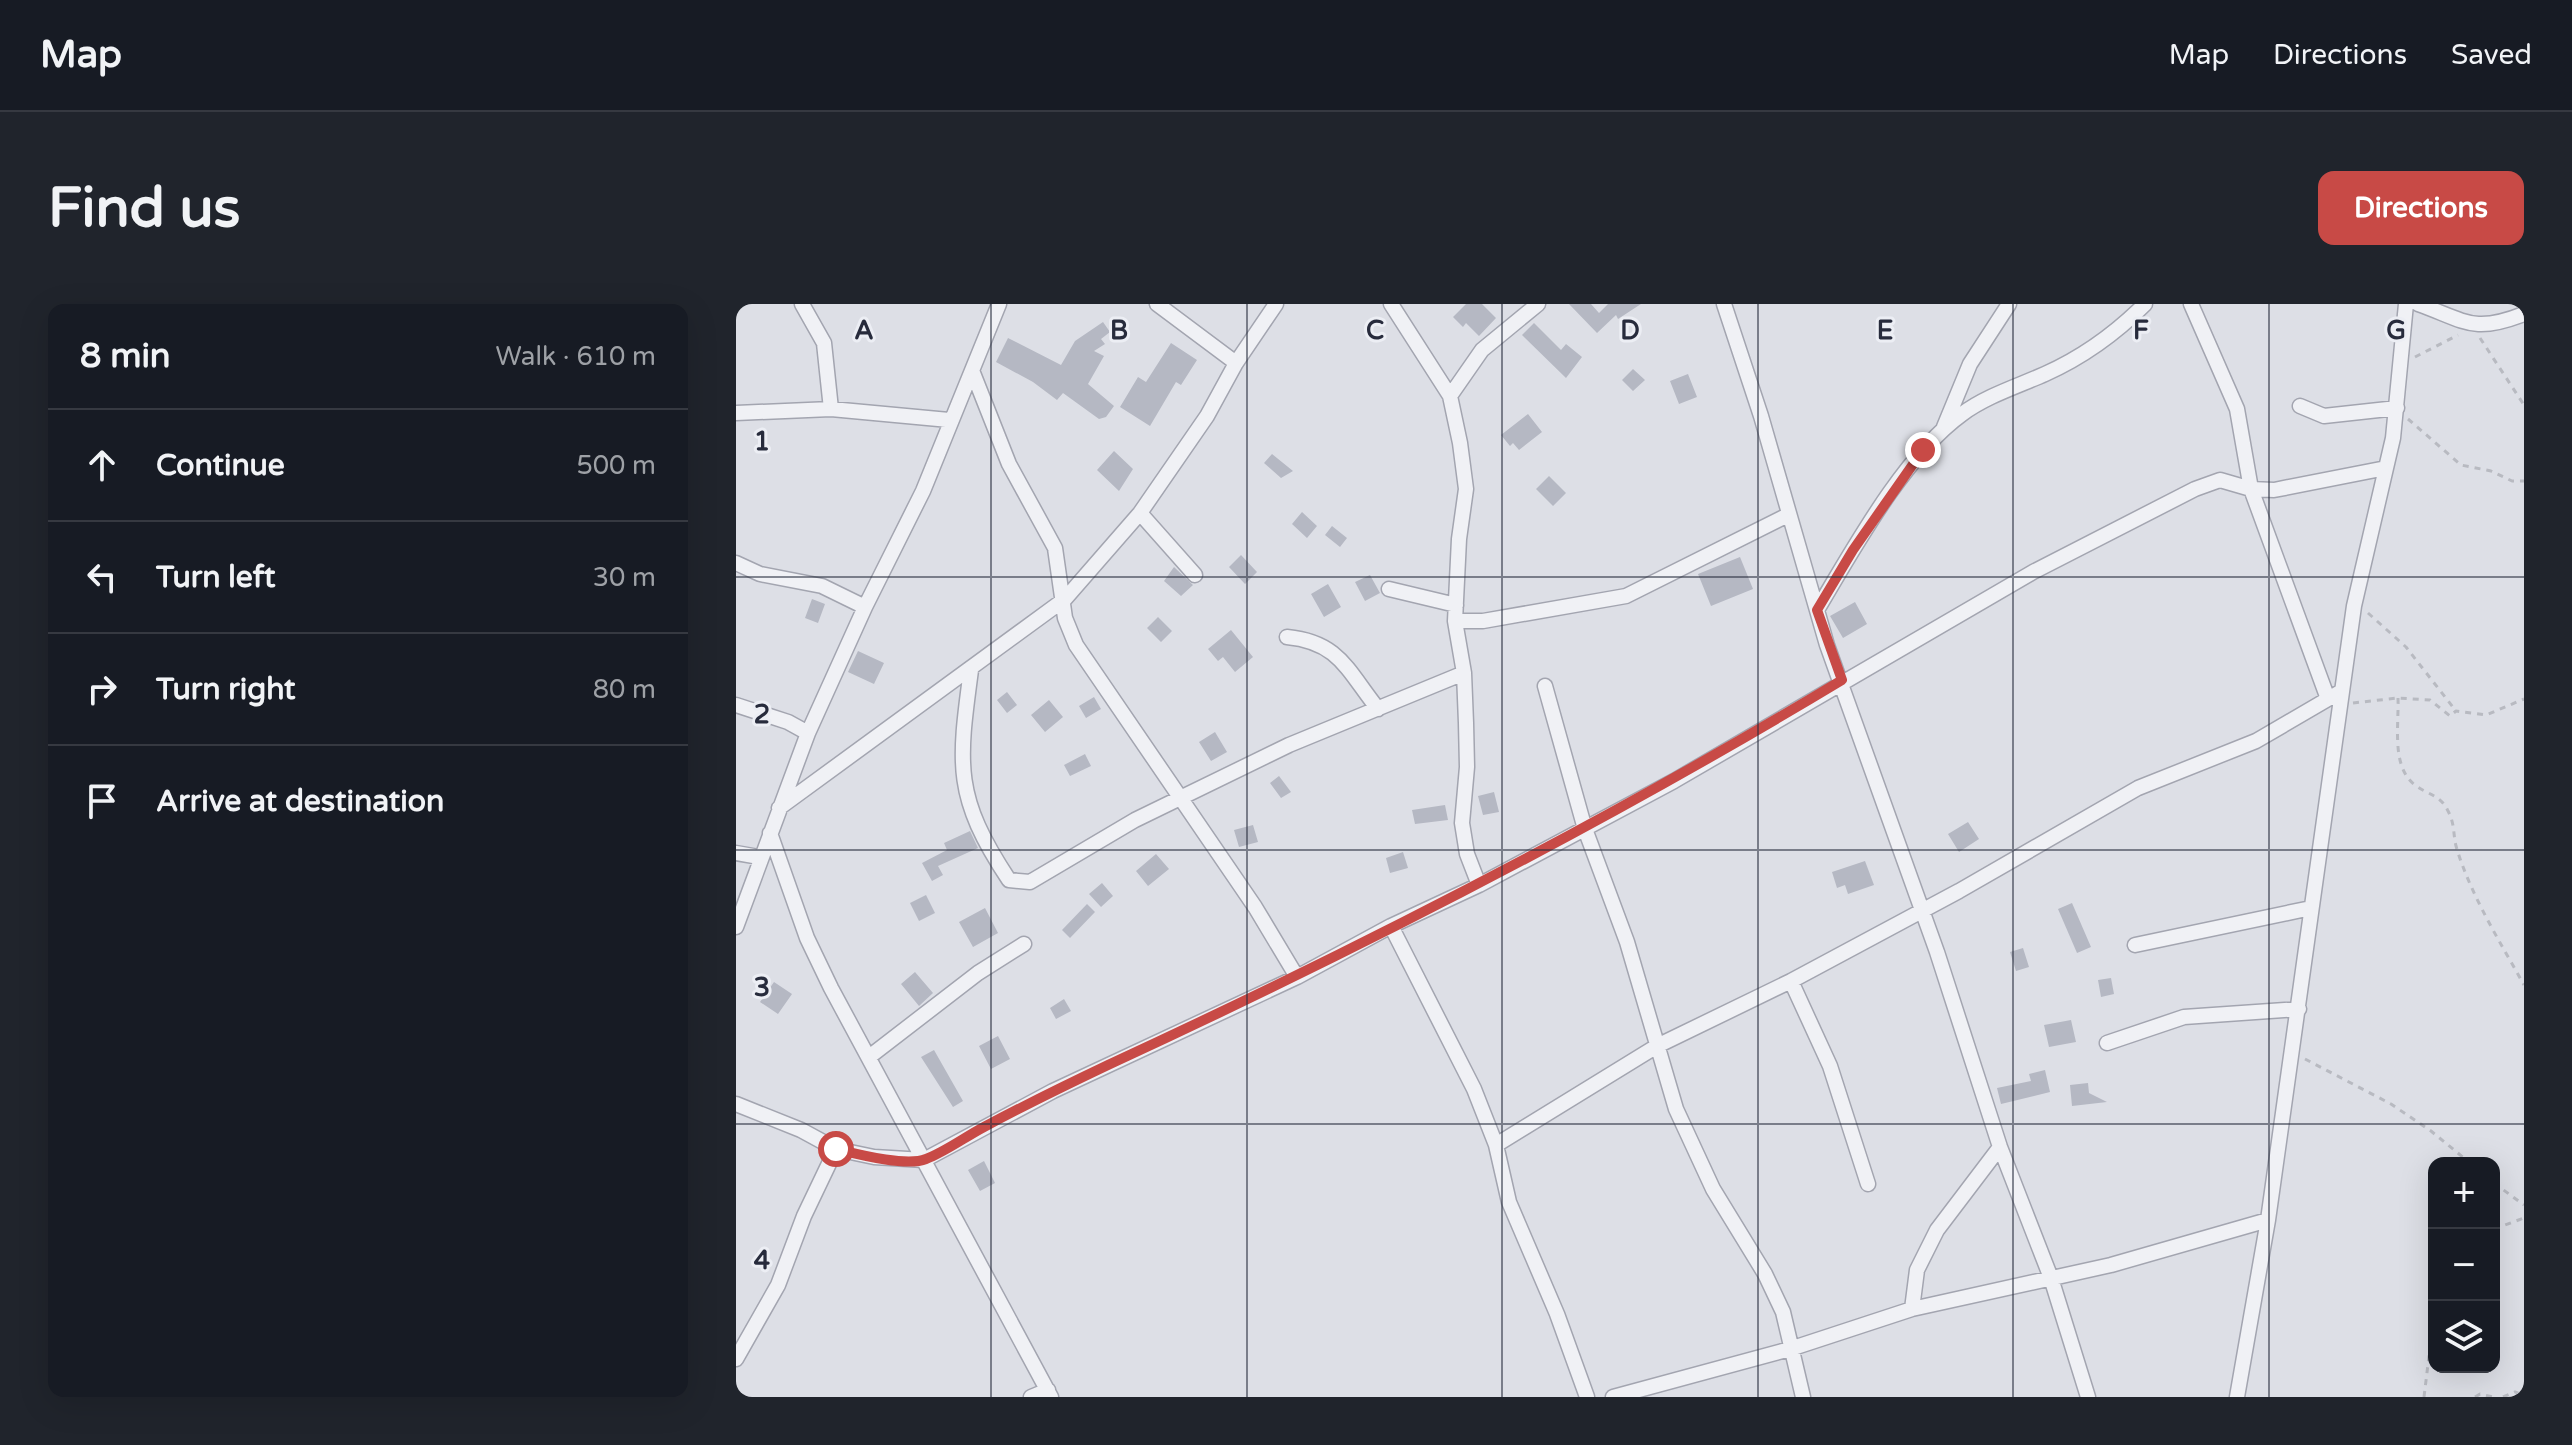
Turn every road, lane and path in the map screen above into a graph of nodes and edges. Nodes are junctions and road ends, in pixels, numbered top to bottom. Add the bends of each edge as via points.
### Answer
1 (802, 304) edge
2 (999, 304) edge
3 (1157, 304) edge
4 (1276, 304) edge
5 (1391, 304) edge
6 (1538, 304) edge
7 (1724, 304) edge
8 (2145, 304) edge
9 (2191, 304) edge
10 (2406, 304) edge
11 (2418, 304) edge
12 (2002, 307) edge
13 (2524, 314) edge
14 (2475, 327) junction
15 (1236, 363) junction
16 (2402, 364) junction
17 (973, 373) junction
18 (1450, 396) junction
19 (2524, 405) edge
20 (2300, 406) dead end
21 (2397, 408) junction
22 (831, 409) junction
23 (736, 413) edge
24 (949, 420) junction
25 (1942, 429) junction
26 (2386, 468) junction
27 (2524, 481) edge
28 (2251, 489) junction
29 (1140, 513) junction
30 (1788, 515) junction
31 (736, 563) edge
32 (1195, 575) dead end
33 (1389, 589) dead end
34 (1065, 599) junction
35 (1456, 605) junction
36 (2354, 606) junction
37 (865, 607) junction
38 (1817, 610) junction
39 (1455, 621) junction
40 (1287, 637) dead end
41 (971, 670) junction
42 (1464, 673) junction
43 (1842, 680) junction
44 (1545, 686) dead end
45 (2398, 698) junction
46 (2335, 699) junction
47 (2524, 699) edge
48 (736, 705) edge
49 (1378, 709) junction
50 (2456, 711) junction
51 (808, 733) junction
52 (1180, 800) junction
53 (779, 808) junction
54 (1585, 829) junction
55 (770, 833) junction
56 (736, 853) edge
57 (759, 857) junction
58 (1479, 885) junction
59 (2311, 908) junction
60 (1921, 911) junction
61 (1391, 926) junction
62 (736, 927) edge
63 (1024, 944) dead end
64 (2135, 945) dead end
65 (1297, 977) junction
66 (1791, 981) junction
67 (2524, 985) edge
68 (2299, 1009) junction
69 (2107, 1043) dead end
70 (1657, 1046) junction
71 (2292, 1055) junction
72 (869, 1057) junction
73 (736, 1104) edge
74 (1496, 1145) junction
75 (2000, 1147) junction
76 (836, 1149) junction
77 (2462, 1157) edge
78 (924, 1160) junction
79 (1868, 1184) dead end
80 (2500, 1187) edge
81 (2524, 1205) edge
82 (2524, 1218) edge
83 (2268, 1220) junction
84 (2500, 1227) edge
85 (2051, 1278) junction
86 (1912, 1309) junction
87 (1790, 1349) junction
88 (736, 1359) edge
89 (2428, 1364) edge
90 (1050, 1393) edge
91 (2524, 1395) edge
92 (1622, 1396) edge
93 (1031, 1397) edge
94 (1587, 1397) edge
95 (1803, 1397) edge
96 (2088, 1397) edge
97 (2237, 1397) edge
98 (2424, 1397) edge
99 (2475, 1397) edge
100 (2493, 1397) edge
101 (2503, 1397) edge

1 - 22 street via 824,343
2 - 17 street
3 - 15 street
4 - 15 street
5 - 18 street
6 - 18 street via 1482,350
7 - 30 street
8 - 25 street via 2093,348 1965,411
9 - 28 street via 2237,409
10 - 16 street
11 - 14 street
12 - 25 street
13 - 14 street
14 - 16 path
14 - 19 path
15 - 29 street via 1207,416
16 - 21 street
17 - 24 street
17 - 34 street via 1009,464 1055,548
18 - 35 street via 1466,489
20 - 21 street via 2324,416
21 - 26 street
21 - 27 path via 2461,465
22 - 23 street
22 - 24 street
24 - 37 street via 923,491
25 - 38 street via 1853,550
26 - 28 street via 2274,490
26 - 36 street
28 - 43 street via 2220,480 2195,489 2033,572
28 - 46 street
29 - 32 street
29 - 34 street
30 - 38 street
30 - 39 street via 1626,596 1483,621
31 - 37 street via 760,574 822,586
33 - 35 street
34 - 41 street
34 - 52 street via 1065,618 1076,645
35 - 39 street
36 - 46 street
36 - 50 path via 2406,647
37 - 51 street
38 - 43 street
39 - 42 street
40 - 49 street via 1314,639 1328,647
41 - 52 street via 961,748 964,790 982,839 1009,880 1030,882 1135,820
41 - 53 street
42 - 49 street
42 - 58 street via 1467,767 1462,823
43 - 54 street
43 - 60 street
44 - 54 street
45 - 46 path
45 - 50 path via 2430,700 2450,716
45 - 67 path via 2399,762 2406,777 2441,798 2448,810 2469,878
46 - 59 street via 2326,825
46 - 60 street via 2256,741 2138,788
47 - 50 path via 2486,715
48 - 51 street
49 - 52 street via 1289,745
51 - 53 street
52 - 65 street
53 - 55 street
54 - 58 street
54 - 70 street via 1627,942
55 - 57 street
55 - 72 street via 807,938
56 - 57 street
57 - 62 street
58 - 61 street
59 - 64 street
59 - 68 street
60 - 66 street
60 - 75 street
61 - 65 street
61 - 74 street via 1474,1089
63 - 72 street
65 - 78 street via 1053,1091
66 - 70 street
66 - 79 street via 1830,1066
68 - 69 street via 2184,1017
68 - 71 street
70 - 74 street
70 - 87 street via 1692,1148 1765,1274 1783,1312
71 - 77 path via 2391,1104
71 - 83 street
72 - 78 street
73 - 76 street
74 - 94 street via 1509,1202
75 - 85 street
75 - 86 street via 1937,1230 1917,1270
76 - 78 street
76 - 88 street via 778,1285
78 - 90 street
80 - 81 path
82 - 84 path
83 - 85 street
83 - 97 street
85 - 86 street
85 - 96 street
86 - 87 street
87 - 92 street
87 - 95 street
89 - 98 path
90 - 93 street
91 - 101 path
99 - 100 path

